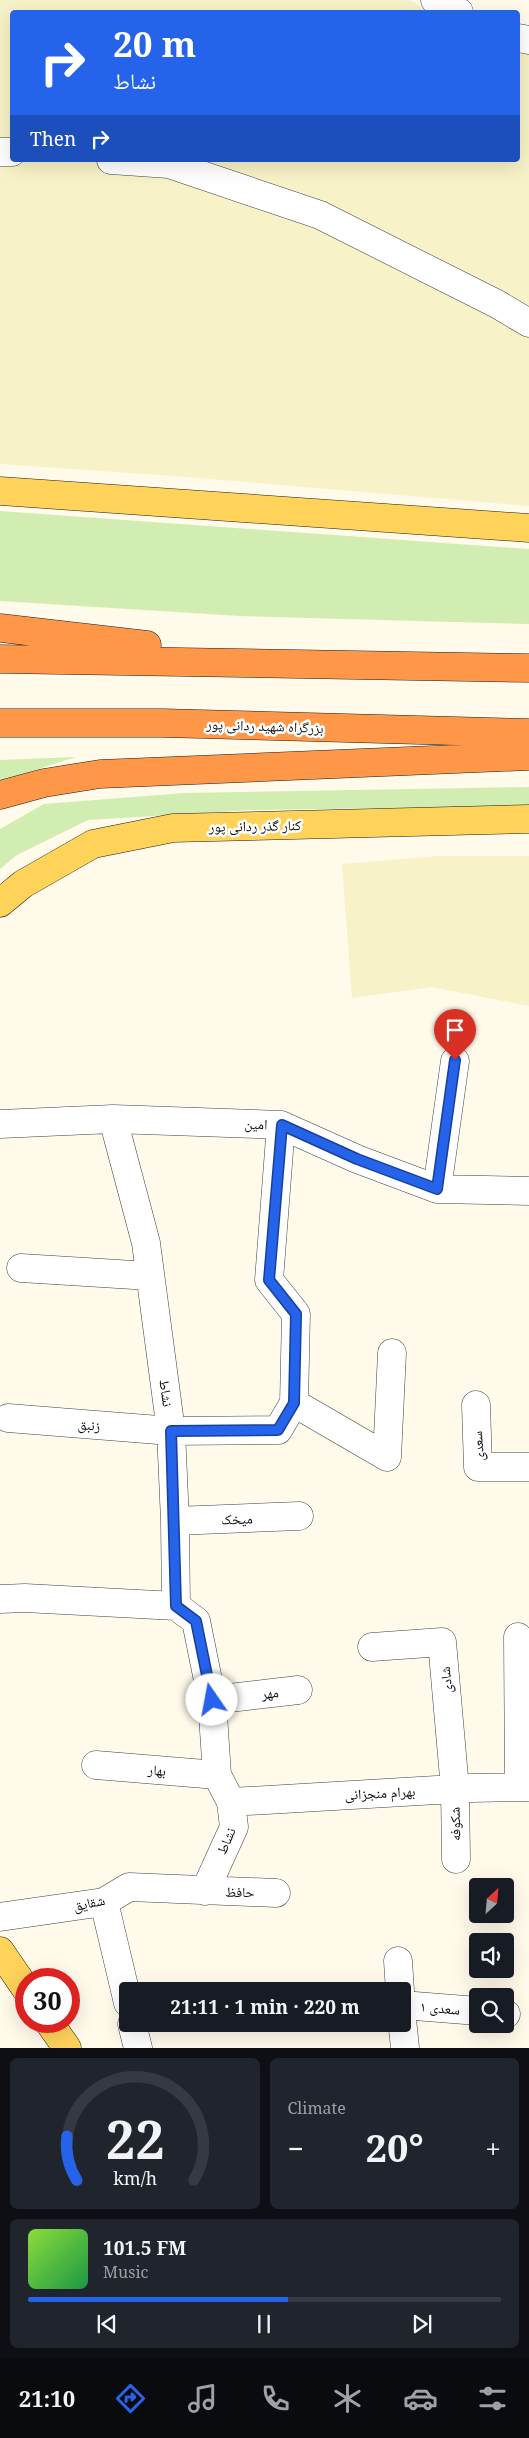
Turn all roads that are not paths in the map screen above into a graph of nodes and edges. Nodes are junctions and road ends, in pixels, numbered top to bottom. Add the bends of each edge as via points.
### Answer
1 (435, 0) edge
2 (455, 10) edge
3 (140, 162) edge
4 (529, 323) edge
5 (0, 491) edge
6 (529, 528) edge
7 (0, 628) edge
8 (0, 659) edge
9 (290, 662) junction
10 (529, 668) edge
11 (0, 723) edge
12 (529, 733) edge
13 (529, 756) edge
14 (0, 795) edge
15 (529, 820) edge
16 (0, 903) edge
17 (455, 1060) dead end
18 (113, 1119) junction
19 (0, 1124) edge
20 (282, 1125) junction
21 (437, 1189) junction
22 (529, 1192) edge
23 (21, 1268) dead end
24 (150, 1276) junction
25 (392, 1353) dead end
26 (294, 1403) junction
27 (476, 1405) dead end
28 (8, 1418) dead end
29 (171, 1431) junction
30 (529, 1466) edge
31 (298, 1516) dead end
32 (175, 1521) junction
33 (0, 1599) edge
34 (176, 1606) junction
35 (518, 1637) dead end
36 (372, 1647) dead end
37 (298, 1690) dead end
38 (212, 1700) junction
39 (96, 1765) dead end
40 (217, 1775) junction
41 (524, 1787) edge
42 (455, 1789) junction
43 (231, 1802) junction
44 (456, 1859) dead end
45 (205, 1892) junction
46 (276, 1893) dead end
47 (104, 1902) junction
48 (0, 1917) edge
49 (0, 1951) edge
50 (398, 1961) dead end
51 (15, 1973) edge
52 (123, 1982) edge
53 (399, 1982) edge
54 (411, 2006) edge
55 (469, 2010) edge
56 (134, 2032) edge
57 (403, 2032) edge
58 (56, 2033) edge
59 (67, 2048) edge
60 (138, 2048) edge
61 (405, 2048) edge

1 - 2 street
3 - 4 street via 169,164 320,215 498,304
5 - 6 main road
7 - 9 highway
8 - 9 highway
9 - 10 highway
11 - 12 highway, بزرگراه شهید ردانی پور via 162,723
13 - 14 highway via 100,774 44,783
15 - 16 main road, کنار گذر ردانی پور via 173,828 94,844 22,884
17 - 21 street
18 - 19 street, امین
18 - 20 street, امین
18 - 24 street, نشاط via 146,1243
20 - 21 street, امین via 357,1159
20 - 26 street via 269,1280 296,1314
21 - 22 street, امین
23 - 24 street
24 - 29 street, نشاط
25 - 26 street via 387,1457
26 - 29 street, زنبق via 278,1430
27 - 30 street, سعدی via 478,1467
28 - 29 street, زنبق
29 - 32 street, نشاط
31 - 32 street, میخک
32 - 34 street, نشاط
33 - 34 street
34 - 38 street, نشاط via 196,1621
35 - 41 street
36 - 42 street, شادی via 442,1642
37 - 38 street, مهر
38 - 40 street, نشاط
39 - 40 street, بهار
40 - 43 street, نشاط
41 - 42 street, بهرام منجزانی
42 - 43 street, بهرام منجزانی
42 - 44 street, شکوفه
43 - 45 street, نشاط via 234,1826
45 - 46 street, حافظ
45 - 47 street, شقایق via 129,1887
47 - 48 street, شقایق
47 - 52 street
49 - 51 main road
50 - 53 street
54 - 55 street, سعدی ۱
56 - 60 street
57 - 61 street
58 - 59 main road

